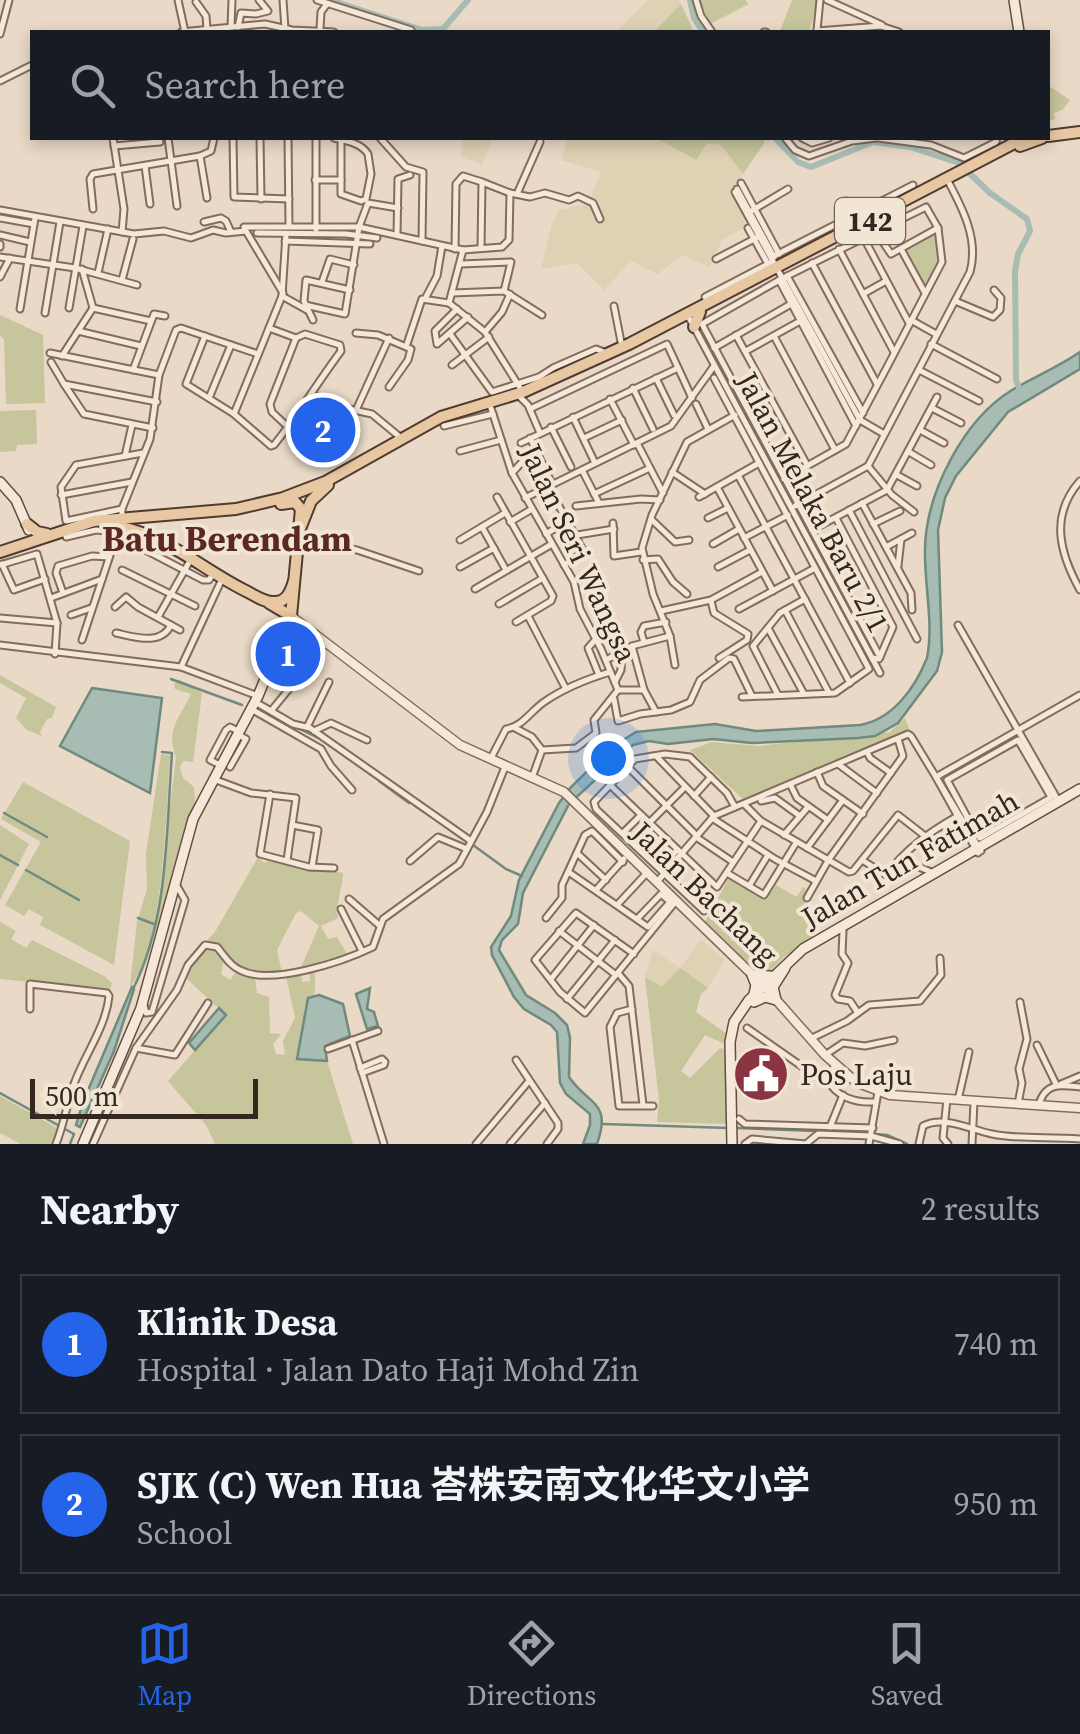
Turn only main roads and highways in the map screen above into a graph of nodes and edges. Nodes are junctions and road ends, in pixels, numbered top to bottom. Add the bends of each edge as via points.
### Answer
1 (1014, 0) edge
2 (1019, 30) edge
3 (1080, 130) edge
4 (1050, 135) edge
5 (1004, 140) edge
6 (1034, 140) edge
7 (969, 165) junction
8 (858, 226) junction
9 (778, 268) junction
10 (690, 319) junction
11 (628, 352) junction
12 (527, 396) junction
13 (491, 407) junction
14 (0, 485) edge
15 (292, 502) junction
16 (310, 504) junction
17 (236, 509) junction
18 (156, 516) junction
19 (120, 522) junction
20 (25, 524) junction
21 (48, 534) junction
22 (298, 537) junction
23 (154, 539) junction
24 (32, 542) junction
25 (18, 546) junction
26 (1, 560) edge
27 (294, 581) junction
28 (266, 600) junction
29 (292, 616) junction
30 (1080, 792) edge
31 (979, 851) junction
32 (780, 970) junction
33 (752, 1001) junction
34 (734, 1132) edge
35 (85, 1143) edge

1 - 2 main road
3 - 4 main road, 142
5 - 7 main road, 142
6 - 7 main road, 142
7 - 8 main road, 142
7 - 8 main road, 142
8 - 9 main road, 142
9 - 10 main road, 142
9 - 10 main road, 142
10 - 11 main road, 142
11 - 12 main road, 142
11 - 12 main road, 142 via 554,374
12 - 13 main road, 142
13 - 16 main road, 142 via 438,422 323,488
13 - 17 main road, 142 via 444,415 325,482
14 - 20 main road via 16,500
15 - 16 main road
15 - 17 main road
15 - 22 main road via 300,506
16 - 22 main road
17 - 18 main road, 142
18 - 19 main road, 142
18 - 23 main road via 147,526
19 - 21 main road, 142
19 - 23 main road, 142 via 132,537
19 - 24 main road, 142
20 - 21 main road
20 - 24 main road
20 - 25 main road
21 - 24 main road, 142
22 - 27 main road
23 - 28 main road, 142 via 188,564
24 - 25 main road, 142
24 - 26 main road, 142
25 - 26 main road, 142
27 - 28 main road via 284,599
27 - 29 main road
28 - 29 main road, Jalan Bachang / 142
29 - 35 main road via 187,833 165,948 131,1046
30 - 31 main road, Jalan Tun Fatimah
30 - 31 main road, Jalan Tun Fatimah via 1055,798
31 - 32 main road, Jalan Tun Fatimah
31 - 32 main road, Jalan Tun Fatimah via 796,953
32 - 33 main road, Jalan Tun Fatimah
32 - 33 main road via 752,975
32 - 33 main road via 776,1000
33 - 34 main road, Jalan Tun Fatimah via 731,1030

